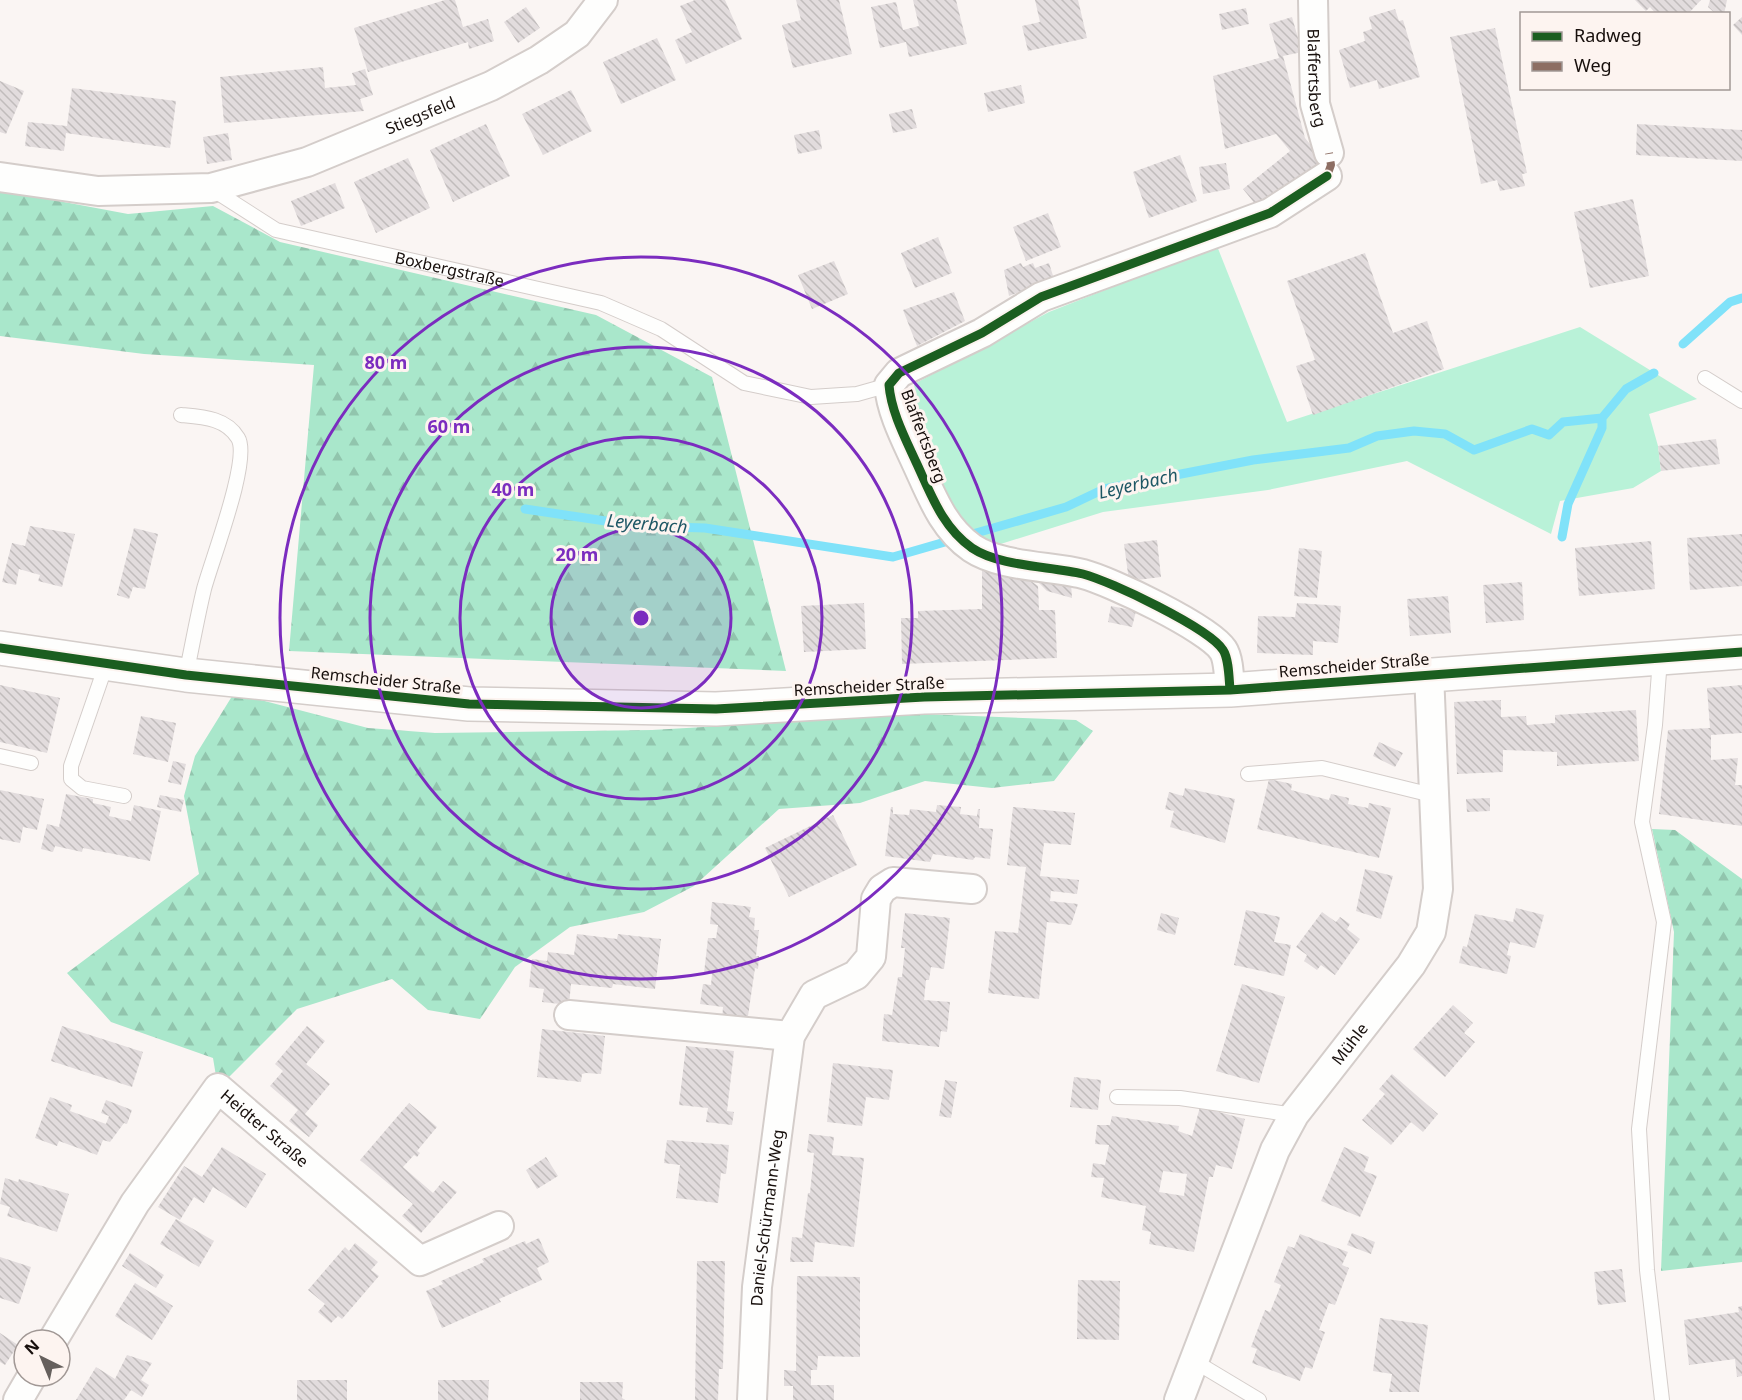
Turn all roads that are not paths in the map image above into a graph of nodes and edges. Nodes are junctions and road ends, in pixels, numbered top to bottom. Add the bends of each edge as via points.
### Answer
1 (603, 0) edge
2 (1313, 0) edge
3 (0, 177) edge
4 (211, 188) junction
5 (1705, 378) dead end
6 (889, 385) junction
7 (1742, 401) edge
8 (181, 415) dead end
9 (0, 648) edge
10 (1742, 652) edge
11 (1660, 659) junction
12 (106, 665) junction
13 (1429, 673) junction
14 (186, 675) junction
15 (1230, 690) junction
16 (0, 756) edge
17 (31, 763) dead end
18 (1248, 774) dead end
19 (124, 796) dead end
20 (1436, 796) junction
21 (972, 889) dead end
22 (569, 1015) dead end
23 (790, 1036) junction
24 (1117, 1097) dead end
25 (1294, 1115) junction
26 (499, 1226) dead end
27 (61, 1328) edge
28 (1194, 1361) junction
29 (752, 1400) edge
30 (1179, 1400) edge
31 (1259, 1400) edge
32 (1662, 1400) edge

1 - 4 street, Stiegsfeld via 577,34 491,86 307,162
2 - 6 street, Blaffertsberg via 1315,104 1328,164 1270,213 1041,297 981,333 899,373
3 - 4 street via 98,191
4 - 6 lane, Boxbergstraße via 276,230 601,303 661,329 744,383 811,397 857,394
5 - 7 lane
6 - 15 street, Blaffertsberg via 905,437 948,528 974,550 991,557 1084,575 1132,592 1208,636 1224,650
8 - 14 lane via 213,418 239,439 242,451 204,589
9 - 12 main road, Remscheider Straße
10 - 11 main road, Remscheider Straße
11 - 13 main road, Remscheider Straße
11 - 32 lane via 1642,822 1664,922 1639,1130 1647,1270
12 - 14 main road, Remscheider Straße
12 - 19 lane via 71,766 71,779 82,788
13 - 15 main road, Remscheider Straße
13 - 20 street, Mühle
14 - 15 main road, Remscheider Straße via 468,704 704,709 924,697
16 - 17 lane
18 - 20 lane via 1322,768
20 - 25 street, Mühle via 1438,889 1431,932 1411,965
21 - 23 street, Daniel-Schürmann-Weg via 893,882 882,889 876,899 871,957 856,975 814,995
22 - 23 street
23 - 29 street, Daniel-Schürmann-Weg via 757,1287
24 - 25 lane via 1180,1098
25 - 28 street, Mühle via 1275,1150
26 - 27 street, Heidter Straße via 420,1261 218,1088 135,1203
28 - 30 street, Mühle
28 - 31 lane

